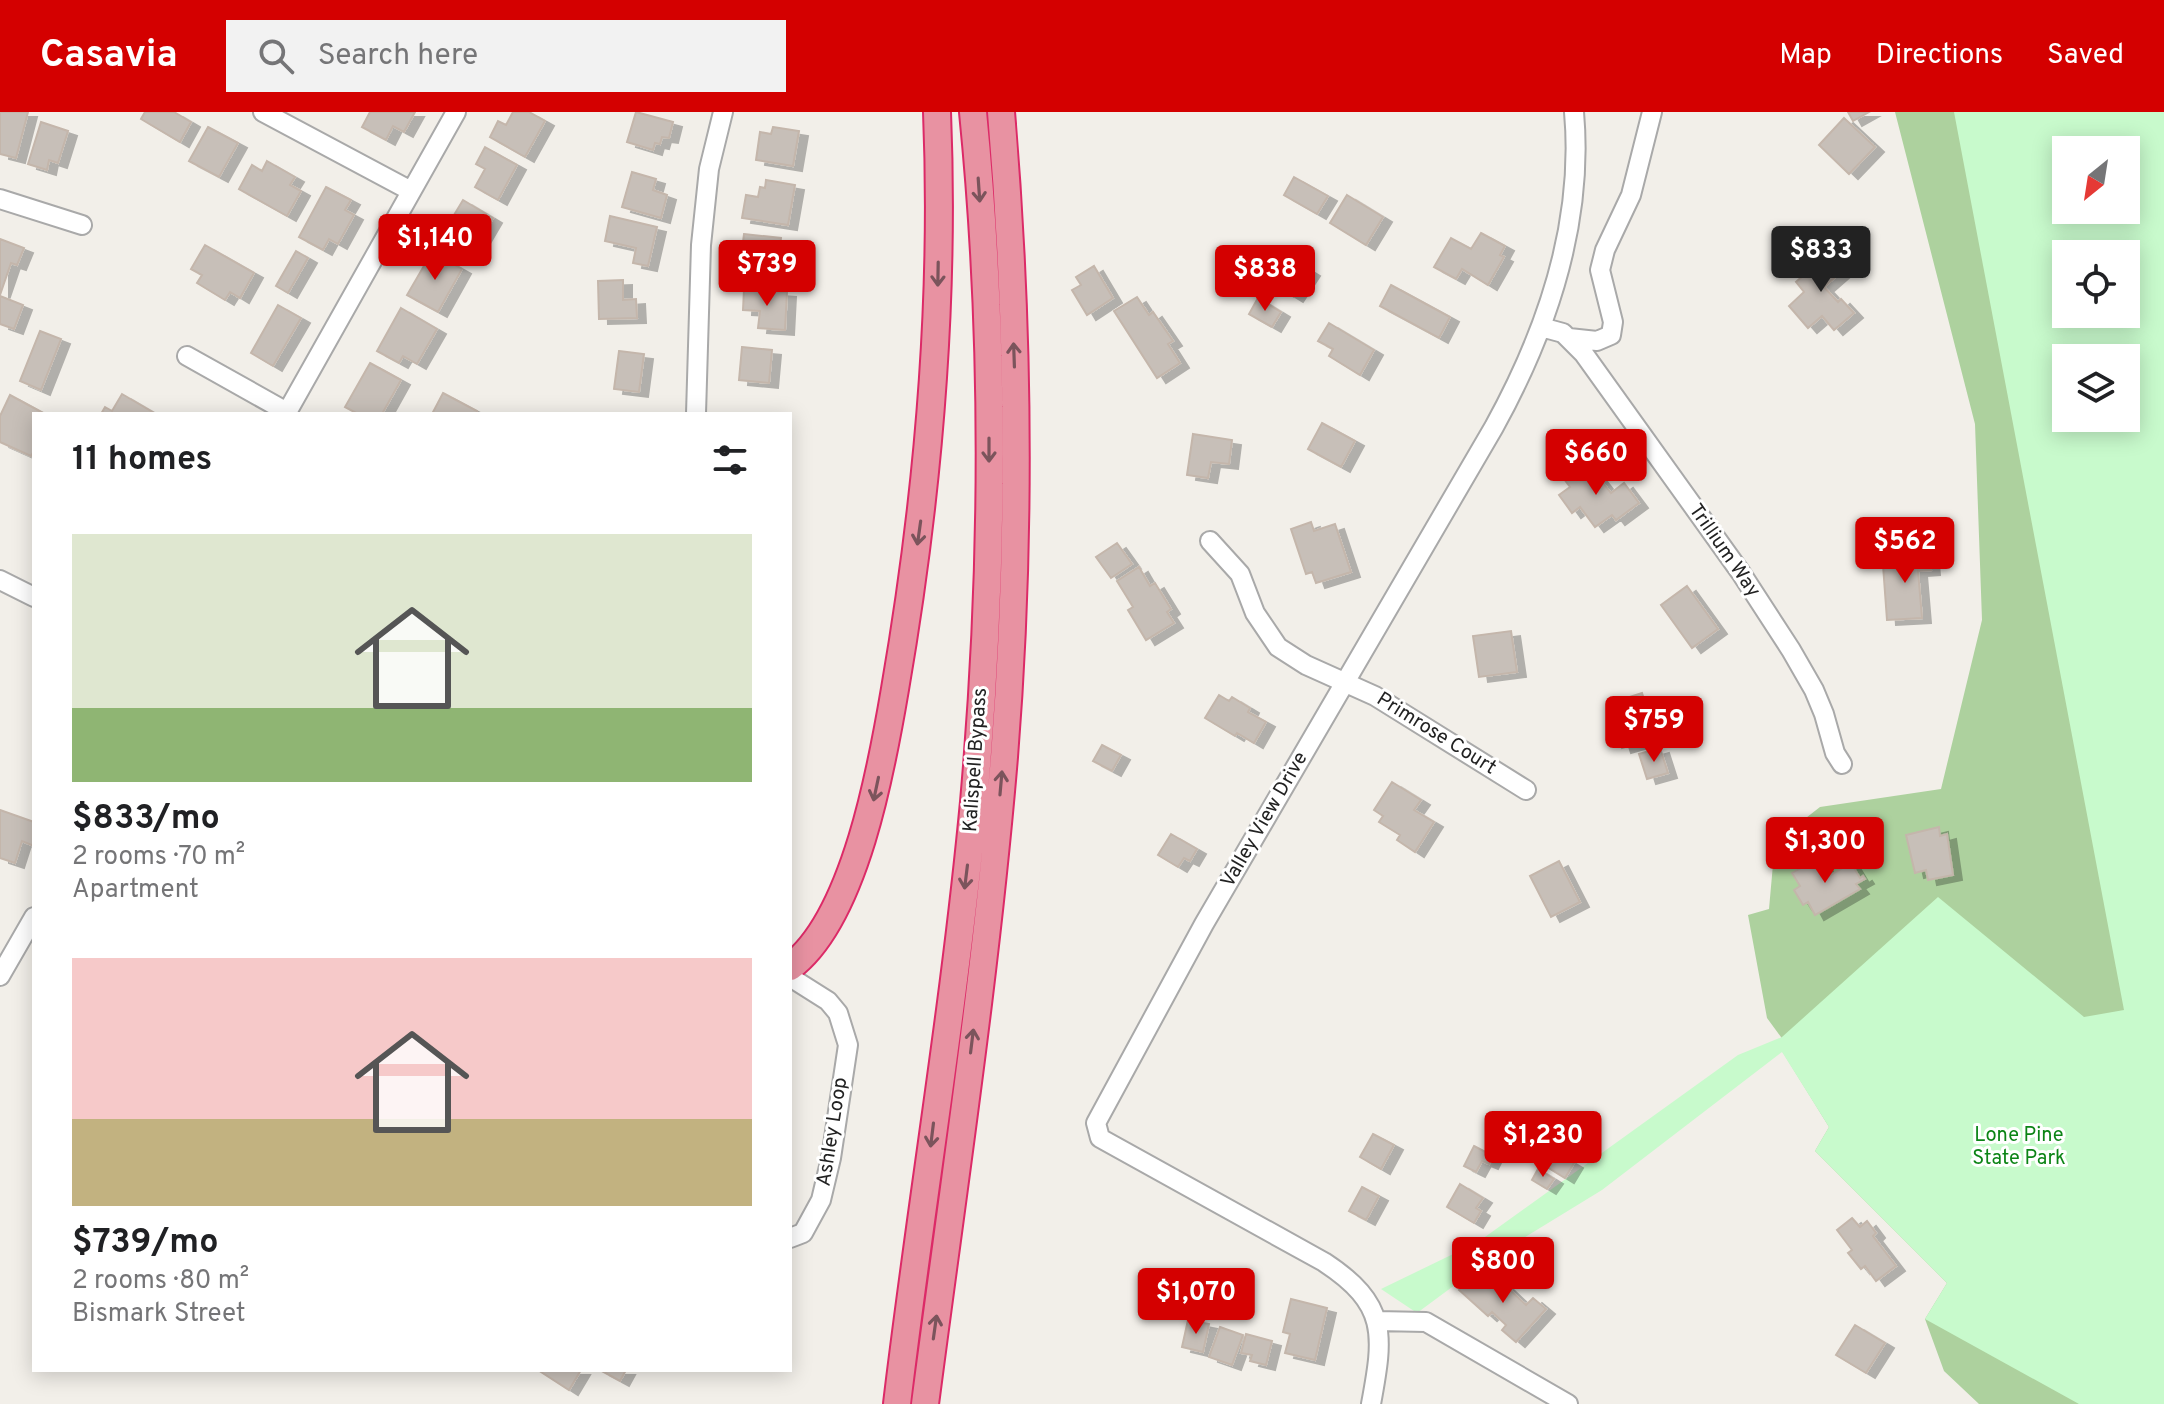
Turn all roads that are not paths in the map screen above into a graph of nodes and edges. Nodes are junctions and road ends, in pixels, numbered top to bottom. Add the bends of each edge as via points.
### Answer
1 (263, 112) edge
2 (456, 112) edge
3 (723, 112) edge
4 (937, 112) edge
5 (973, 112) edge
6 (1001, 112) edge
7 (1574, 112) edge
8 (1582, 112) edge
9 (1652, 112) edge
10 (1576, 132) junction
11 (411, 191) junction
12 (0, 199) edge
13 (82, 225) dead end
14 (1541, 327) junction
15 (1569, 338) junction
16 (187, 356) dead end
17 (284, 412) edge
18 (287, 412) edge
19 (696, 412) edge
20 (1210, 541) dead end
21 (0, 580) edge
22 (32, 596) edge
23 (1346, 680) junction
24 (1842, 764) dead end
25 (1526, 790) dead end
26 (32, 920) edge
27 (792, 965) edge
28 (0, 976) edge
29 (792, 978) edge
30 (792, 1237) edge
31 (1377, 1321) junction
32 (897, 1400) edge
33 (925, 1404) edge
34 (1371, 1404) edge
35 (1568, 1404) edge

1 - 11 street
2 - 11 street
3 - 19 street via 709,169 701,245
4 -> 27 highway via 939,265 933,403 903,639 863,837 817,939
5 -> 32 highway, Kalispell Bypass via 988,385 983,668 966,877
33 -> 6 highway, Kalispell Bypass via 996,849 1010,660 1015,425
7 - 10 street, Valley View Drive
8 - 10 street
9 - 15 street via 1631,195 1600,270 1613,322 1611,335 1597,341
10 - 14 street, Valley View Drive via 1570,217
11 - 18 street
12 - 13 street
14 - 15 street, Trillium Way
14 - 23 street, Valley View Drive via 1494,427
15 - 24 street, Trillium Way via 1791,650 1814,690
16 - 17 street
20 - 23 street, Primrose Court via 1240,574 1255,613 1278,647
21 - 22 street
23 - 25 street, Primrose Court
23 - 31 street, Valley View Drive via 1096,1123 1100,1138 1340,1272 1365,1296
26 - 28 street
29 - 30 street, Ashley Loop via 828,1001 838,1013 848,1045 821,1200 803,1233
31 - 34 street, Valley View Drive via 1380,1356
31 - 35 street via 1426,1322

